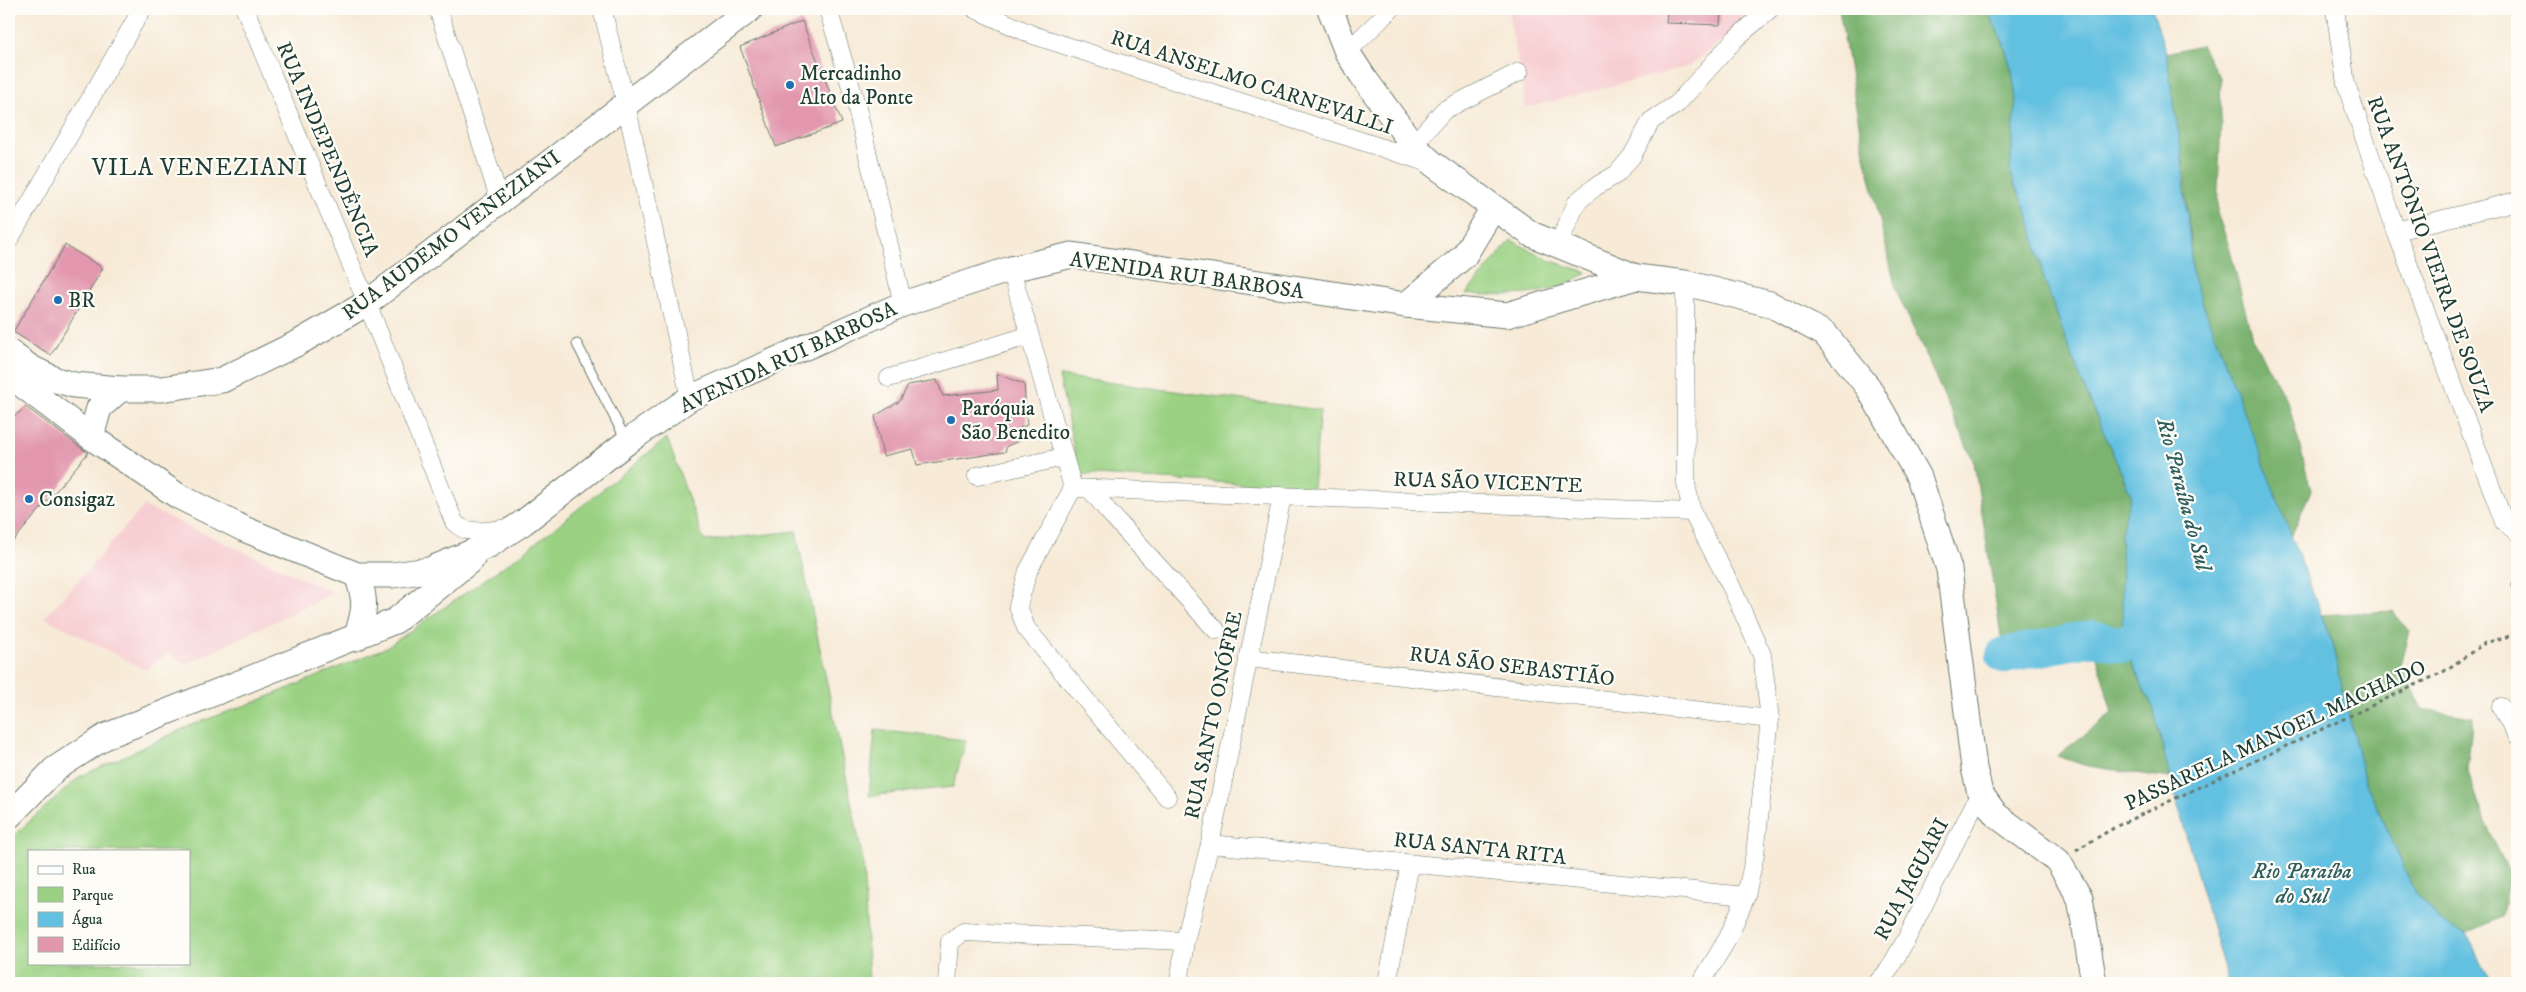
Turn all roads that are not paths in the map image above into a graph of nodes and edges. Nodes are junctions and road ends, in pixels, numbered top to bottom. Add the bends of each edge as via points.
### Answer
1 (142, 9) edge
2 (245, 9) edge
3 (438, 9) edge
4 (602, 9) edge
5 (750, 9) edge
6 (828, 9) edge
7 (975, 9) edge
8 (1330, 9) edge
9 (1391, 9) edge
10 (1770, 9) edge
11 (2335, 9) edge
12 (1347, 52) junction
13 (1519, 72) dead end
14 (626, 104) junction
15 (1413, 145) junction
16 (1433, 164) junction
17 (500, 201) junction
18 (2517, 201) edge
19 (1493, 208) junction
20 (2396, 231) junction
21 (9, 240) edge
22 (1558, 246) junction
23 (1011, 269) junction
24 (1636, 276) junction
25 (1686, 282) junction
26 (367, 303) junction
27 (904, 304) junction
28 (1406, 306) junction
29 (1028, 336) junction
30 (577, 344) dead end
31 (9, 352) edge
32 (12, 378) edge
33 (889, 378) dead end
34 (120, 389) junction
35 (690, 398) junction
36 (91, 437) junction
37 (627, 442) junction
38 (1064, 457) junction
39 (976, 476) dead end
40 (1082, 489) junction
41 (1282, 497) junction
42 (1692, 512) junction
43 (519, 526) junction
44 (2517, 532) edge
45 (489, 545) junction
46 (357, 575) junction
47 (1216, 630) dead end
48 (356, 638) junction
49 (1248, 658) junction
50 (2501, 707) dead end
51 (1770, 719) junction
52 (2517, 735) edge
53 (1980, 793) junction
54 (1167, 797) dead end
55 (9, 816) edge
56 (1210, 844) junction
57 (1410, 864) junction
58 (1746, 896) junction
59 (1185, 941) junction
60 (947, 983) edge
61 (1179, 983) edge
62 (1388, 983) edge
63 (1701, 983) edge
64 (1877, 983) edge
65 (2094, 983) edge

1 - 21 street
2 - 26 street, RUA INDEPENDÊNCIA
3 - 17 street
4 - 14 street
5 - 14 main road, RUA AUDEMO VENEZIANI
6 - 27 street via 856,104
7 - 16 street, RUA ANSELMO CARNEVALLI via 1033,35
8 - 12 main road
9 - 12 street
10 - 22 street via 1735,39 1676,104 1651,121 1632,156 1617,174 1577,202
11 - 20 street, RUA ANTÔNIO VIEIRA DE SOUZA via 2346,84
12 - 15 main road
13 - 15 street, RUA ANSELMO CARNEVALLI via 1444,110
14 - 17 main road, RUA AUDEMO VENEZIANI
14 - 35 street
15 - 16 main road
16 - 19 main road
17 - 26 main road, RUA AUDEMO VENEZIANI
18 - 20 street
19 - 22 main road via 1531,234
19 - 28 main road via 1464,256
20 - 44 street, RUA ANTÔNIO VIEIRA DE SOUZA via 2504,522
22 - 24 main road
23 - 27 main road, AVENIDA RUI BARBOSA
23 - 28 main road, AVENIDA RUI BARBOSA via 1072,255
23 - 29 street
24 - 25 main road, AVENIDA RUI BARBOSA
24 - 28 main road, AVENIDA RUI BARBOSA via 1507,315
25 - 42 street via 1686,484
25 - 53 main road, AVENIDA RUI BARBOSA via 1770,304 1825,334 1868,387 1918,477 1949,569 1974,768
26 - 34 main road, RUA AUDEMO VENEZIANI via 298,343 222,380 161,389
26 - 43 street, RUA INDEPENDÊNCIA via 454,522 460,529 472,531
27 - 35 main road, AVENIDA RUI BARBOSA
29 - 33 street
29 - 38 street
30 - 37 lane
31 - 34 main road, RUA AUDEMO VENEZIANI via 56,380
32 - 36 main road, AVENIDA RUI BARBOSA
34 - 36 main road via 99,408
35 - 37 main road, AVENIDA RUI BARBOSA
36 - 46 main road, AVENIDA RUI BARBOSA via 178,496 244,529
37 - 43 main road, AVENIDA RUI BARBOSA
38 - 39 street
38 - 40 street
40 - 41 street, RUA SÃO VICENTE
40 - 47 street via 1108,512
40 - 54 street via 1028,570 1018,606 1026,628
41 - 42 street, RUA SÃO VICENTE
41 - 49 street, RUA SANTO ONÓFRE
42 - 51 street via 1732,588 1762,655
43 - 45 main road, AVENIDA RUI BARBOSA
45 - 46 main road, AVENIDA RUI BARBOSA via 429,570
45 - 48 main road via 395,621
46 - 48 main road via 364,596 364,612
48 - 55 main road via 106,736 55,769
49 - 51 street, RUA SÃO SEBASTIÃO
49 - 56 street, RUA SANTO ONÓFRE
50 - 52 street
51 - 58 street via 1755,854
53 - 64 street, RUA JAGUARI via 1907,938
53 - 65 main road, AVENIDA RUI BARBOSA via 1996,815 2058,861 2080,898
56 - 57 street, RUA SANTA RITA
56 - 59 street, RUA SANTO ONÓFRE
57 - 58 street, RUA SANTA RITA
57 - 62 street
58 - 63 street via 1728,938
59 - 60 street via 963,932 950,942
59 - 61 street, RUA SANTO ONÓFRE

